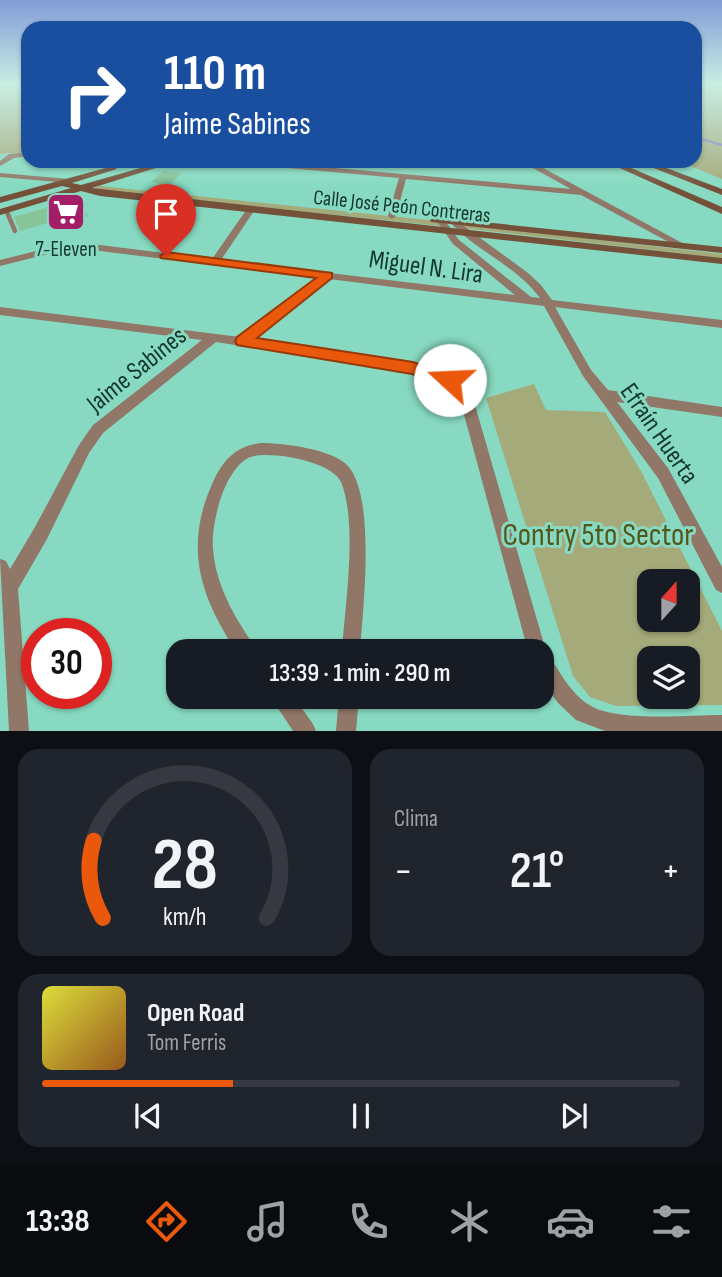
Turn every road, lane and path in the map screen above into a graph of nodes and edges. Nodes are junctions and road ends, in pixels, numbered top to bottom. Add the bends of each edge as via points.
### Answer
1 (21, 154) edge
2 (0, 164) edge
3 (115, 168) edge
4 (149, 168) edge
5 (306, 168) edge
6 (538, 168) edge
7 (623, 168) edge
8 (631, 168) edge
9 (642, 168) edge
10 (660, 168) edge
11 (673, 168) edge
12 (0, 175) edge
13 (402, 177) junction
14 (62, 182) junction
15 (93, 184) junction
16 (656, 184) junction
17 (78, 189) junction
18 (722, 190) edge
19 (586, 193) junction
20 (0, 200) edge
21 (722, 204) edge
22 (251, 208) junction
23 (3, 211) edge
24 (722, 211) edge
25 (392, 216) junction
26 (449, 226) junction
27 (15, 231) dead end
28 (463, 232) junction
29 (681, 245) junction
30 (722, 250) edge
31 (722, 261) edge
32 (215, 262) junction
33 (0, 263) edge
34 (328, 275) junction
35 (531, 303) junction
36 (551, 309) junction
37 (0, 311) edge
38 (722, 324) edge
39 (214, 338) junction
40 (242, 341) junction
41 (604, 395) junction
42 (722, 412) edge
43 (0, 567) edge
44 (722, 584) edge
45 (9, 587) junction
46 (240, 639) edge
47 (351, 639) edge
48 (534, 639) edge
49 (554, 679) edge
50 (290, 709) edge
51 (348, 709) edge
52 (722, 725) edge
53 (19, 731) edge
54 (306, 731) edge
55 (346, 731) edge

1 - 2 street
3 - 14 street
4 - 15 street
5 - 13 street
6 - 19 street
7 - 16 street
8 - 16 street
9 - 21 street
10 - 18 street
11 - 18 street
12 - 14 street
13 - 19 street
13 - 25 street
14 - 15 street, Calle José Peón Contreras
14 - 17 street
14 - 20 street
15 - 17 street
15 - 25 street, Calle José Peón Contreras
16 - 24 street
17 - 22 street, Calle José Peón Contreras
17 - 23 street
19 - 29 street
22 - 26 street, Calle José Peón Contreras
22 - 32 street
23 - 27 lane
25 - 26 street, Calle José Peón Contreras via 440,220
26 - 28 street, Calle José Peón Contreras
26 - 29 street, Calle José Peón Contreras
26 - 35 street via 468,253
28 - 31 street, Calle José Peón Contreras
28 - 36 street, Efraín Huerta via 520,273
29 - 30 street, Calle José Peón Contreras
32 - 33 street, Miguel N. Lira via 76,246
32 - 34 street, Miguel N. Lira
34 - 35 street, Miguel N. Lira
34 - 40 street
35 - 36 street
36 - 38 street
36 - 41 street, Efraín Huerta
37 - 39 street
39 - 40 street
39 - 45 street, Jaime Sabines via 98,429
40 - 48 street via 413,368 436,374 455,386 468,405
41 - 42 street
41 - 44 street, Efraín Huerta via 663,473
43 - 45 street
45 - 53 street
46 - 47 street via 213,591 204,558 204,531 209,502 234,460 258,450 317,457 346,475 355,527
49 - 52 street via 580,712 613,726
50 - 54 street
51 - 55 street

